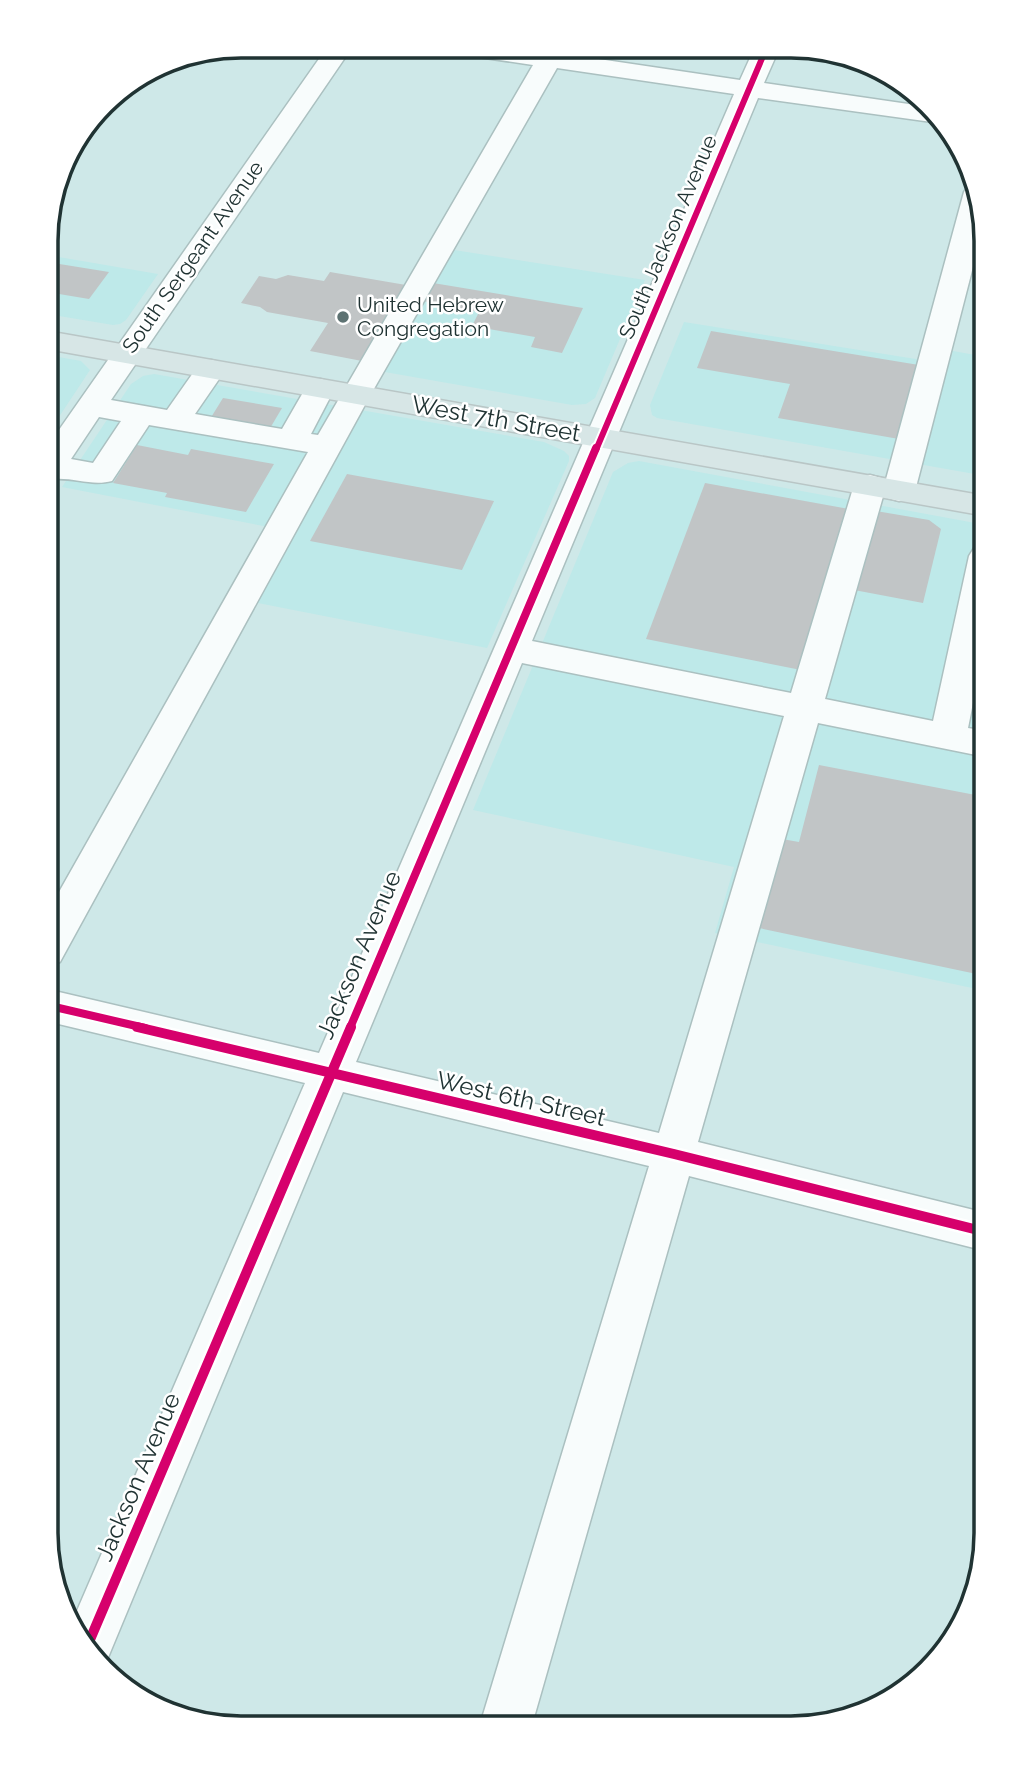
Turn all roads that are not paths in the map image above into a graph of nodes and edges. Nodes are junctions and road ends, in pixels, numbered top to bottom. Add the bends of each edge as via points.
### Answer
1 (333, 58) edge
2 (550, 58) edge
3 (581, 58) edge
4 (762, 58) edge
5 (750, 88) junction
6 (923, 114) edge
7 (972, 211) edge
8 (58, 342) edge
9 (126, 354) junction
10 (211, 369) junction
11 (320, 388) junction
12 (356, 394) junction
13 (90, 406) junction
14 (141, 415) junction
15 (175, 421) junction
16 (602, 438) junction
17 (291, 441) junction
18 (327, 446) junction
19 (58, 452) edge
20 (58, 468) edge
21 (885, 488) junction
22 (974, 504) edge
23 (974, 612) edge
24 (511, 649) junction
25 (805, 709) junction
26 (947, 737) junction
27 (974, 742) edge
28 (58, 929) edge
29 (58, 1008) edge
30 (330, 1073) junction
31 (674, 1154) junction
32 (974, 1229) edge
33 (91, 1638) edge
34 (509, 1716) edge

1 - 9 street, South Sergeant Avenue
2 - 12 street
3 - 5 street
4 - 5 street, South Jackson Avenue
5 - 6 street
5 - 16 street, South Jackson Avenue
7 - 21 street
8 - 9 main road, West 7th Street
9 - 10 main road, West 7th Street
9 - 13 street, South Sergeant Avenue
10 - 11 main road, West 7th Street
10 - 15 street
11 - 12 main road, West 7th Street
11 - 17 street
12 - 16 main road, West 7th Street
12 - 18 street
13 - 14 street
13 - 19 street, South Sergeant Avenue
14 - 15 street
14 - 20 street via 101,474
15 - 17 street
16 - 21 main road, West 7th Street
16 - 24 street, Jackson Avenue
17 - 18 street
18 - 28 street
21 - 22 main road, West 7th Street
21 - 25 street
23 - 26 street
24 - 25 street
24 - 30 street, Jackson Avenue
25 - 26 street
25 - 31 street
26 - 27 street
29 - 30 street, West 6th Street
30 - 31 street, West 6th Street
30 - 33 street, Jackson Avenue
31 - 32 street, West 6th Street
31 - 34 street

